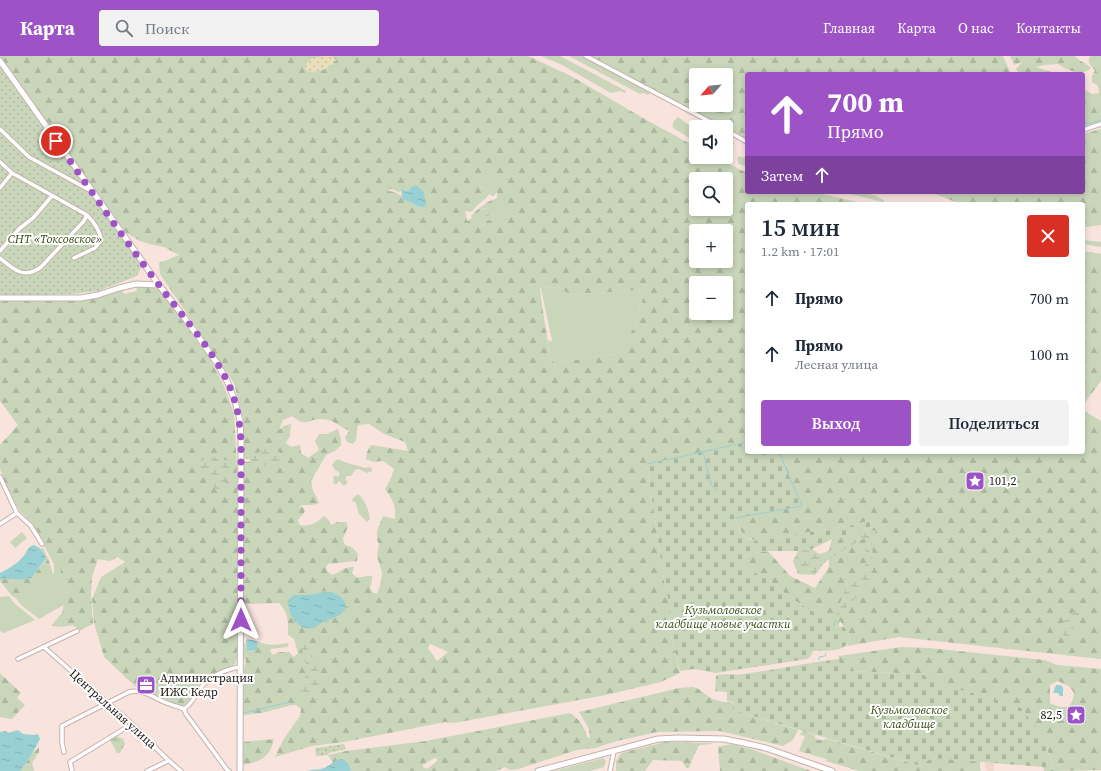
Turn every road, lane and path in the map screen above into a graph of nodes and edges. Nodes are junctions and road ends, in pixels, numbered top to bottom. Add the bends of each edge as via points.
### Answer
1 (586, 56) edge
2 (0, 61) edge
3 (2, 67) edge
4 (707, 120) edge
5 (1101, 124) edge
6 (0, 129) edge
7 (1085, 129) edge
8 (733, 134) edge
9 (745, 141) edge
10 (0, 162) edge
11 (12, 173) junction
12 (0, 188) edge
13 (91, 191) junction
14 (52, 196) junction
15 (87, 215) junction
16 (0, 251) edge
17 (0, 258) edge
18 (74, 258) dead end
19 (159, 285) junction
20 (0, 298) edge
21 (0, 477) edge
22 (17, 513) junction
23 (0, 524) edge
24 (42, 544) dead end
25 (77, 631) dead end
26 (44, 647) junction
27 (18, 659) dead end
28 (241, 667) junction
29 (107, 702) junction
30 (184, 709) junction
31 (132, 724) junction
32 (614, 751) junction
33 (64, 752) dead end
34 (168, 761) junction
35 (72, 771) edge
36 (147, 771) edge
37 (181, 771) edge
38 (229, 771) edge
39 (240, 771) edge
40 (538, 771) edge
41 (610, 771) edge
42 (832, 771) edge

1 - 4 street
2 - 3 street
3 - 13 street
5 - 7 street
6 - 13 street via 29,157
8 - 9 street
10 - 11 street
11 - 12 street
11 - 14 street
13 - 19 street
14 - 15 street
14 - 16 street via 34,218 19,229
15 - 17 street via 35,271 20,273
15 - 18 street via 100,234 101,240 95,248
19 - 20 street via 136,284 81,298
19 - 28 street via 217,363 235,401 240,421
21 - 22 street
22 - 23 street
22 - 24 street via 31,526
25 - 26 street
26 - 27 street
26 - 29 street, Центральная улица
28 - 30 street via 210,679
28 - 39 street
29 - 30 street via 130,692 141,691
29 - 31 street, Центральная улица
29 - 33 street via 62,726
30 - 38 street
31 - 34 street, Центральная улица
31 - 35 street via 70,762
32 - 40 street
32 - 41 street
32 - 42 street via 658,739 724,739 766,748
34 - 36 street
34 - 37 street, Центральная улица

